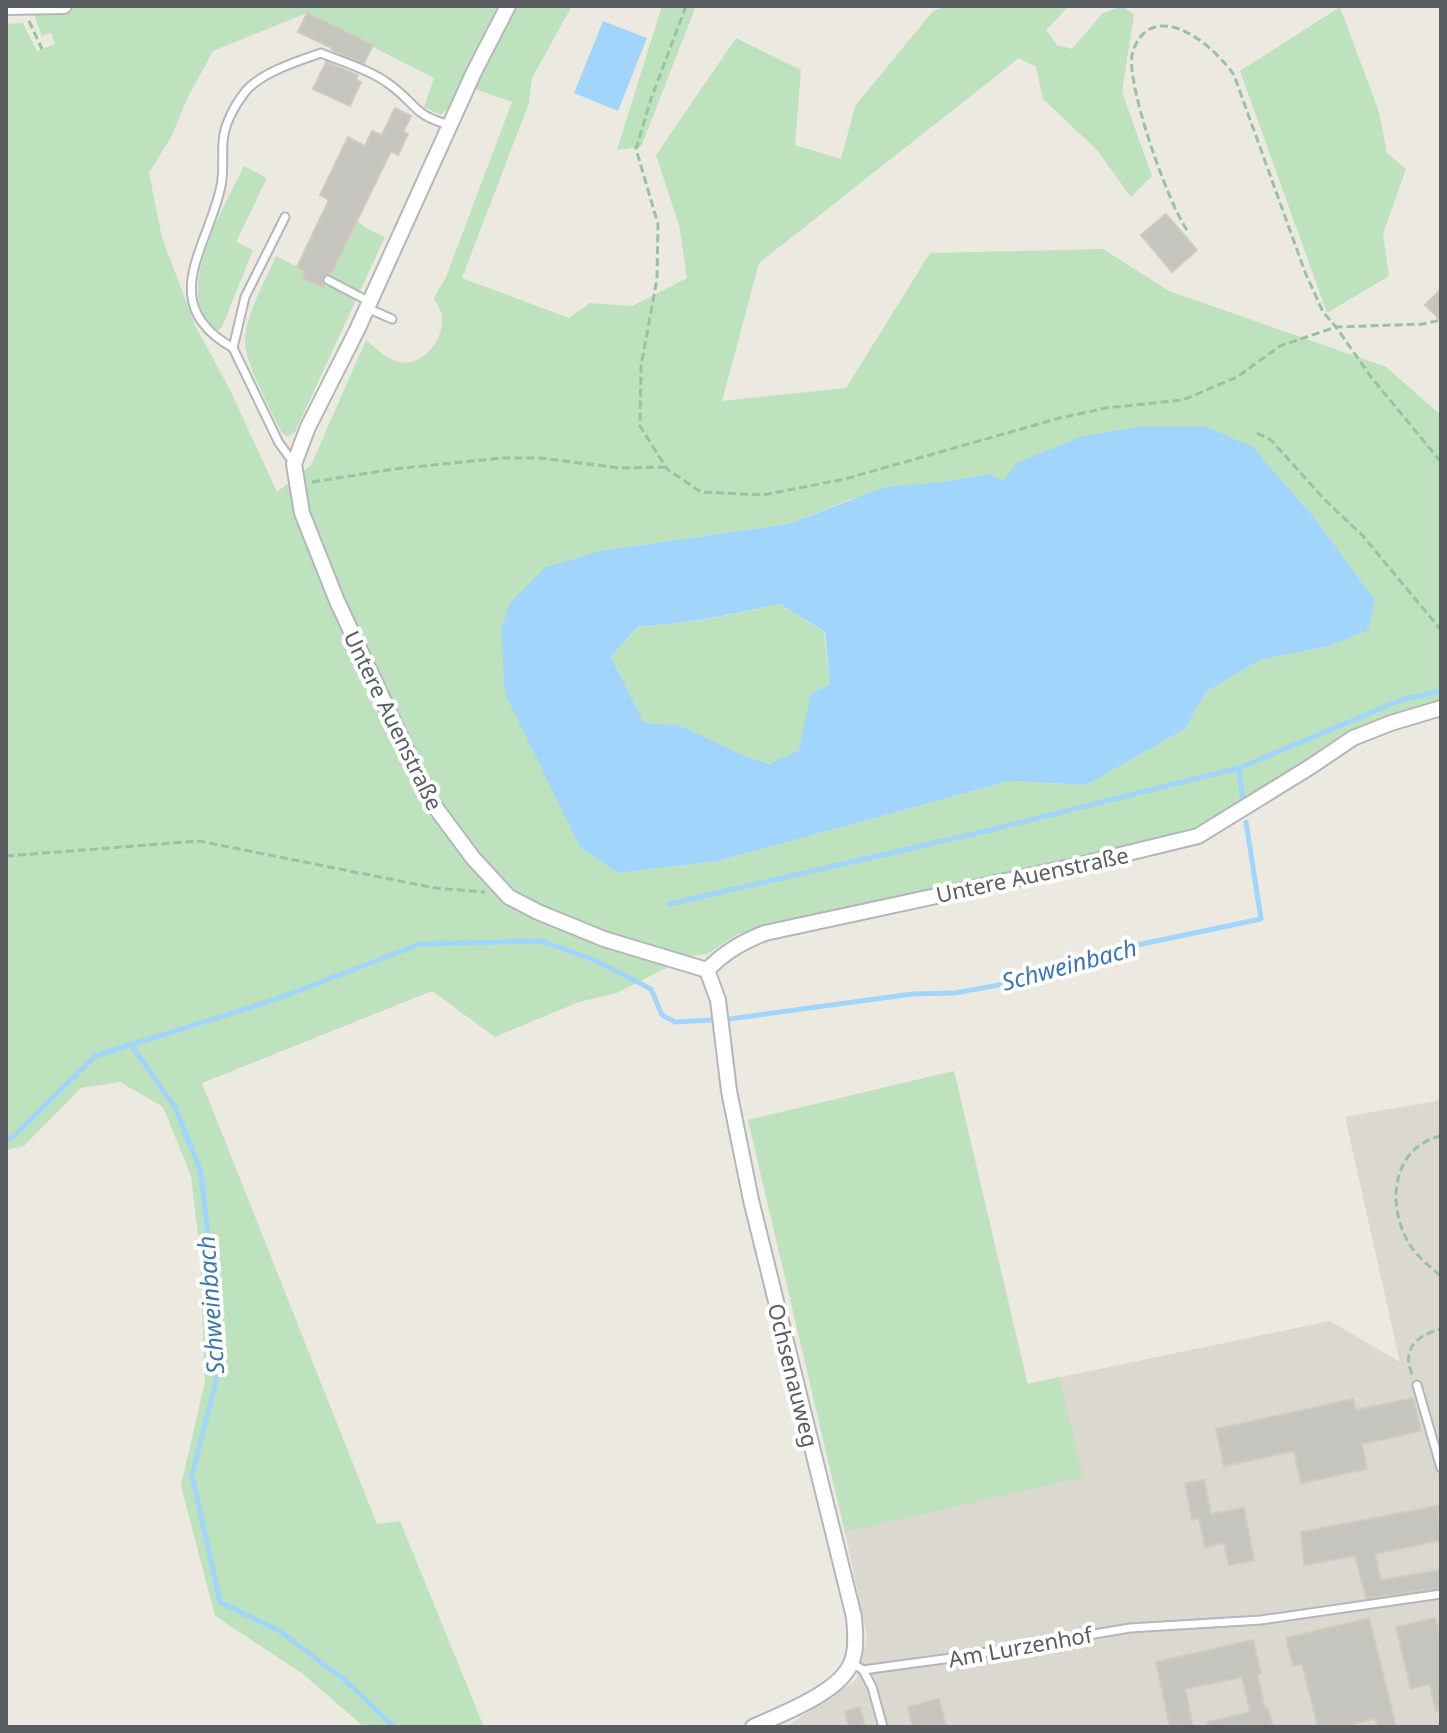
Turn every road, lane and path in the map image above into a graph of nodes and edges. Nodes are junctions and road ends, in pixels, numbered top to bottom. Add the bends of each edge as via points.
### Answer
1 (64, 6) edge
2 (508, 6) edge
3 (686, 6) edge
4 (24, 7) edge
5 (42, 49) dead end
6 (450, 125) junction
7 (285, 217) dead end
8 (1187, 230) dead end
9 (328, 280) dead end
10 (369, 305) junction
11 (392, 319) dead end
12 (1441, 320) edge
13 (1336, 327) junction
14 (233, 348) junction
15 (1257, 433) dead end
16 (1441, 462) edge
17 (294, 464) junction
18 (666, 467) junction
19 (297, 484) junction
20 (1441, 630) edge
21 (1441, 708) edge
22 (6, 856) edge
23 (509, 897) junction
24 (707, 970) junction
25 (1441, 1136) edge
26 (1441, 1276) edge
27 (1441, 1329) edge
28 (1417, 1385) joint
29 (1441, 1468) edge
30 (1441, 1594) edge
31 (857, 1667) junction
32 (753, 1727) edge
33 (883, 1727) edge

1 - 4 street
2 - 6 street, Untere Auenstraße
3 - 18 path via 636,149 658,224 657,279 641,366 640,426
4 - 5 path
6 - 10 street, Untere Auenstraße
6 - 14 lane via 419,114 377,77 321,53 287,64 247,89 232,110 223,139 222,183 191,272 190,292 202,324
7 - 14 lane via 245,297
8 - 13 path via 1166,192 1133,81 1136,42 1157,26 1194,36 1234,75 1305,272
9 - 10 lane
10 - 11 lane
10 - 17 street, Untere Auenstraße
12 - 13 path
13 - 16 path
13 - 18 path via 1280,346 1237,377 1183,400 1060,418 845,479 763,495 701,492
14 - 17 lane
15 - 20 path via 1271,440 1363,536
17 - 19 street, Untere Auenstraße
18 - 19 path via 502,458
19 - 23 street, Untere Auenstraße via 312,544 430,800
21 - 24 street, Untere Auenstraße via 1353,738 1198,836 765,933 741,942
22 - 23 path via 199,841 435,888
23 - 24 street, Untere Auenstraße via 581,931
24 - 31 street, Ochsenauweg via 718,1000 751,1200 854,1617
25 - 26 path via 1408,1156 1395,1189 1404,1234
27 - 28 path via 1418,1336 1412,1344 1409,1369
28 - 29 lane
30 - 31 lane, Am Lurzenhof via 1261,1620 1130,1628 951,1658
31 - 32 street via 815,1697
31 - 33 lane via 872,1687

